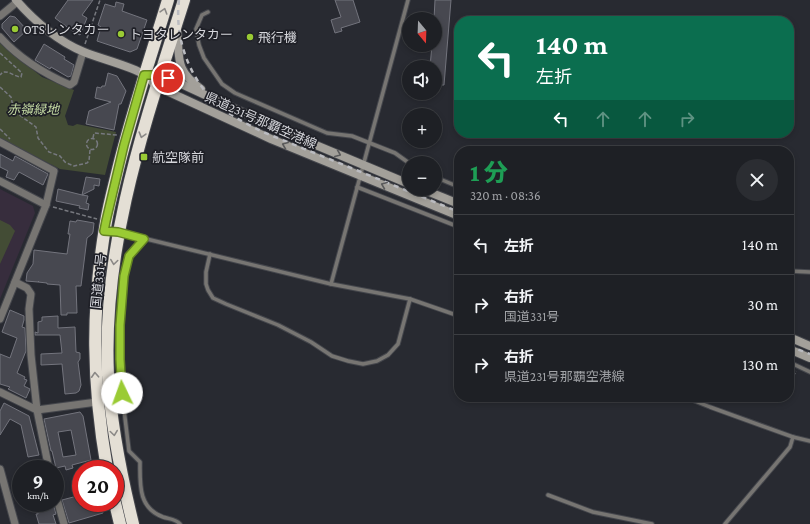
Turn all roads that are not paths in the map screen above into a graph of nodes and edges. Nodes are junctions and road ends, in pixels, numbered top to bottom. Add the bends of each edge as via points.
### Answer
1 (168, 0) edge
2 (184, 0) edge
3 (408, 0) edge
4 (17, 1) edge
5 (208, 12) dead end
6 (0, 16) edge
7 (176, 23) junction
8 (0, 37) edge
9 (83, 52) junction
10 (144, 75) junction
11 (158, 80) junction
12 (213, 98) junction
13 (0, 142) edge
14 (369, 142) junction
15 (402, 158) edge
16 (363, 165) junction
17 (360, 176) junction
18 (442, 180) edge
19 (0, 181) edge
20 (402, 181) edge
21 (454, 185) edge
22 (357, 187) junction
23 (439, 196) edge
24 (454, 202) edge
25 (46, 205) junction
26 (454, 214) edge
27 (454, 225) edge
28 (104, 231) junction
29 (118, 232) junction
30 (144, 239) junction
31 (210, 254) junction
32 (794, 271) edge
33 (810, 272) edge
34 (15, 282) junction
35 (331, 284) junction
36 (410, 299) junction
37 (454, 314) edge
38 (0, 319) edge
39 (794, 339) edge
40 (810, 346) edge
41 (794, 351) edge
42 (810, 358) edge
43 (794, 364) edge
44 (810, 372) edge
45 (0, 392) edge
46 (97, 402) junction
47 (698, 402) edge
48 (37, 410) junction
49 (793, 437) junction
50 (810, 441) edge
51 (47, 460) edge
52 (106, 460) edge
53 (0, 469) edge
54 (548, 495) dead end
55 (61, 512) edge
56 (117, 512) edge
57 (15, 524) edge
58 (64, 524) edge
59 (120, 524) edge
60 (133, 524) edge
61 (180, 524) edge
62 (652, 524) edge
63 (725, 524) edge

10 -> 1 highway, 国道331号
2 - 7 highway, 国道331号
3 - 14 lane
4 - 6 street
4 - 9 main road via 49,31
5 - 14 lane via 202,15 196,29 199,45 204,58 222,84 235,93 327,133 352,136
7 - 11 highway, 国道331号
7 - 12 main road via 177,51 181,67 192,81
8 - 9 street via 23,59 49,76 70,85 74,82
9 - 10 main road
10 - 11 main road, 県道231号那覇空港線
10 - 28 highway, 国道331号
11 - 12 main road, 県道231号那覇空港線
17 -> 11 main road, 県道231号那覇空港線 via 271,139
11 -> 29 highway, 国道331号 via 138,148
12 -> 16 main road, 県道231号那覇空港線
13 - 25 street via 54,171
14 - 15 lane
14 - 16 lane
16 - 17 lane
16 - 20 main road, 県道231号那覇空港線
17 - 22 lane
26 -> 17 main road, 県道231号那覇空港線
18 - 21 lane
19 - 25 street
22 - 27 lane
22 - 35 lane
23 - 24 main road
25 - 34 street
28 - 29 lane
46 -> 28 highway, 国道331号 via 95,315
29 - 30 lane
29 -> 60 highway, 国道331号 via 111,278 108,374 116,443
30 - 31 lane
30 - 61 lane via 129,256 123,286 120,359 122,393 130,451 140,462 140,491 152,510
31 - 35 lane
31 - 36 lane via 206,284 213,298 278,325 332,356 363,364 388,355 398,344
32 - 33 lane
34 - 38 street
34 - 48 street via 27,288 31,294 31,355
35 - 36 lane
36 - 37 lane
39 - 40 main road
41 - 42 main road
43 - 44 lane
45 - 48 street
46 - 48 street
46 - 52 highway, 国道331号
47 - 49 lane
48 - 51 street
49 - 50 lane
49 - 63 lane via 790,447
53 - 57 street
54 - 62 lane via 593,512
55 - 58 street
56 - 59 highway

